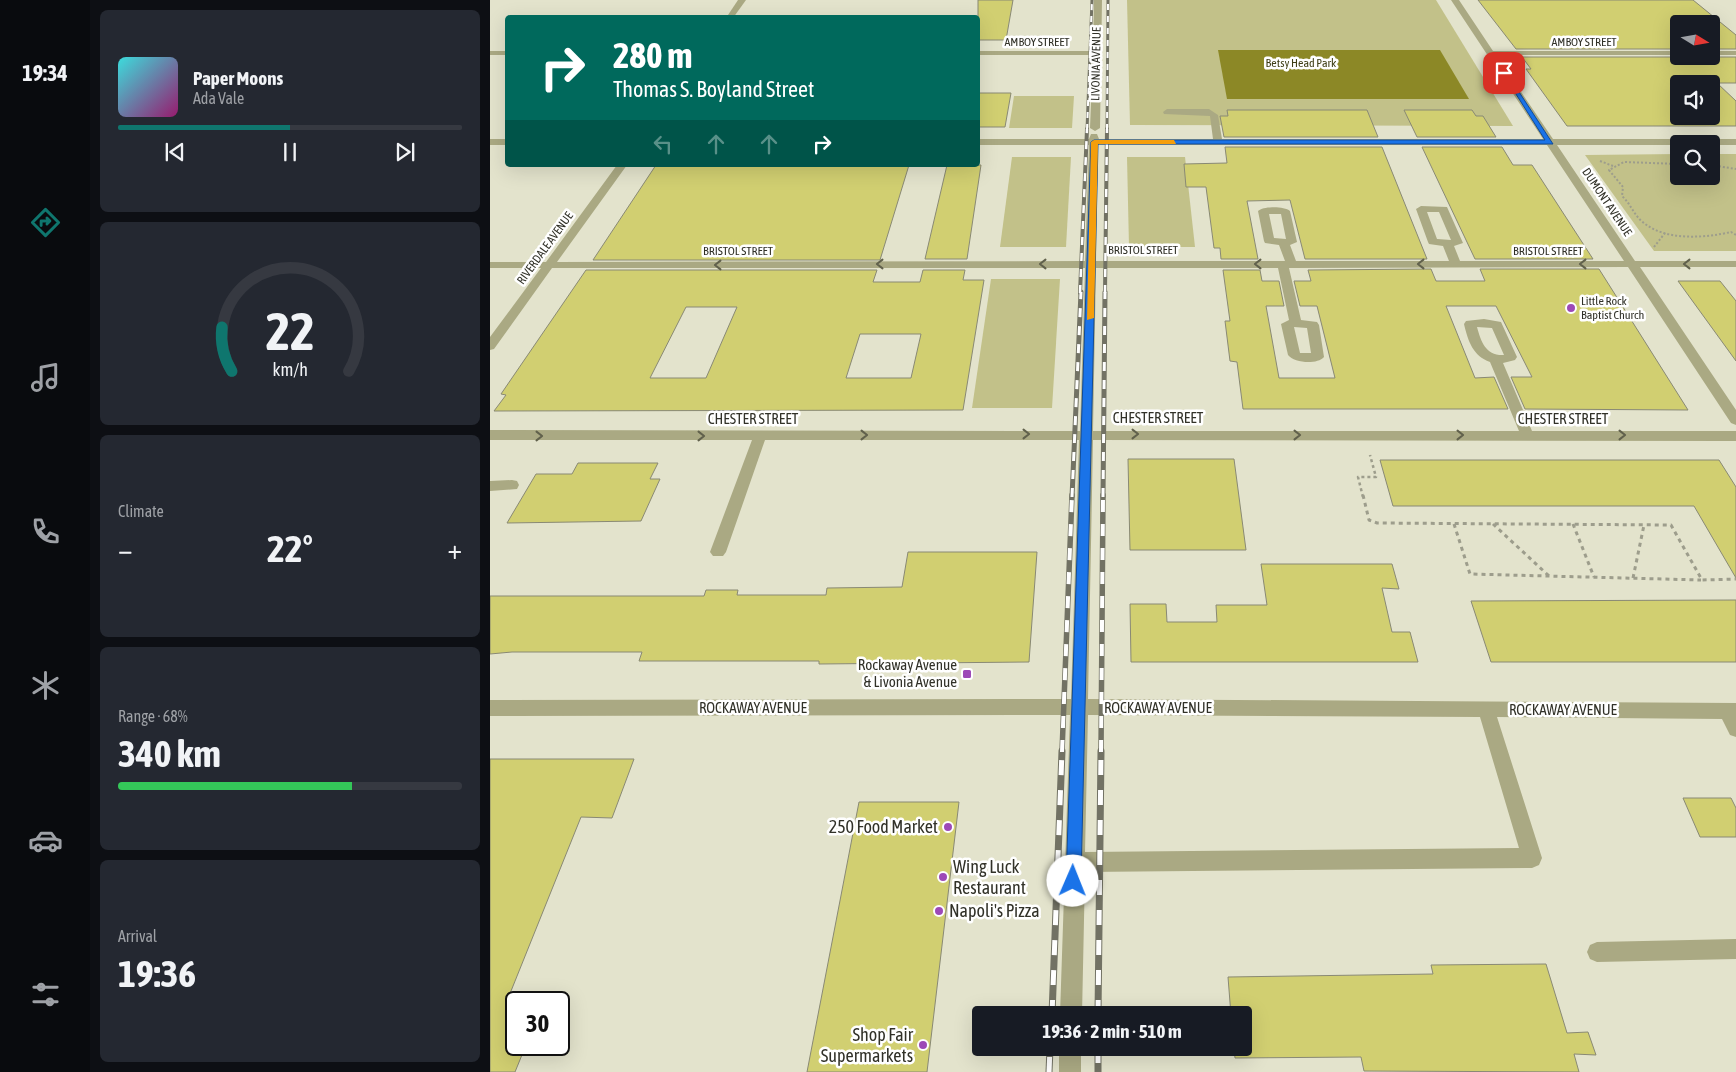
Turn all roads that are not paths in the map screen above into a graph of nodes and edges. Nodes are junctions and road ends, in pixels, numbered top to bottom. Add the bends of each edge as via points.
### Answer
1 (742, 0) edge
2 (1098, 0) edge
3 (1454, 0) edge
4 (731, 15) edge
5 (490, 53) edge
6 (505, 53) edge
7 (980, 53) edge
8 (1097, 53) junction
9 (1490, 53) junction
10 (1670, 53) edge
11 (1720, 53) edge
12 (1736, 53) edge
13 (1167, 112) dead end
14 (1094, 135) junction
15 (490, 142) edge
16 (505, 142) edge
17 (980, 142) edge
18 (1550, 142) junction
19 (1736, 142) edge
20 (1218, 143) junction
21 (621, 167) edge
22 (1283, 242) dead end
23 (1447, 243) dead end
24 (1091, 264) junction
25 (1287, 264) junction
26 (1456, 264) junction
27 (1632, 264) junction
28 (1736, 264) edge
29 (490, 265) edge
30 (549, 265) junction
31 (1296, 322) dead end
32 (490, 346) edge
33 (1495, 358) dead end
34 (1736, 420) edge
35 (1086, 434) junction
36 (490, 435) edge
37 (1527, 435) junction
38 (760, 436) junction
39 (1736, 436) edge
40 (512, 485) dead end
41 (490, 486) edge
42 (718, 552) dead end
43 (490, 708) edge
44 (1080, 708) junction
45 (1486, 709) junction
46 (1732, 711) edge
47 (1736, 729) edge
48 (1074, 862) junction
49 (1736, 949) edge
50 (1597, 952) dead end
51 (1071, 1006) edge
52 (1070, 1056) edge
53 (1070, 1072) edge

1 - 4 street
2 - 8 street, LIVONIA AVENUE
3 - 9 street, DUMONT AVENUE
5 - 6 street
7 - 8 street, AMBOY STREET
8 - 14 street, LIVONIA AVENUE
9 - 10 street, AMBOY STREET
9 - 18 street, DUMONT AVENUE
11 - 12 street
13 - 20 street via 1209,112 1214,115
14 - 17 street
14 - 20 street
14 - 24 street, LIVONIA AVENUE
15 - 16 street
18 - 19 street
18 - 20 street
18 - 27 street, DUMONT AVENUE
21 - 30 street, RIVERDALE AVENUE
22 - 25 street
23 - 26 street
25 -> 24 street, BRISTOL STREET
24 -> 30 street, BRISTOL STREET
24 - 35 street, LIVONIA AVENUE
26 -> 25 street, BRISTOL STREET
25 - 31 street
27 -> 26 street, BRISTOL STREET
28 -> 27 street, BRISTOL STREET
27 - 34 street, DUMONT AVENUE
29 - 30 street, BRISTOL STREET
30 - 32 street, RIVERDALE AVENUE
33 - 37 street
35 -> 37 street, CHESTER STREET
38 -> 35 street, CHESTER STREET
35 - 44 street, LIVONIA AVENUE
36 -> 38 street, CHESTER STREET
37 -> 39 street, CHESTER STREET
38 - 42 street
40 - 41 street
43 - 44 street, ROCKAWAY AVENUE
44 - 45 street, ROCKAWAY AVENUE
44 - 48 street, LIVONIA AVENUE
45 - 46 street, ROCKAWAY AVENUE
45 - 48 street via 1532,858
46 - 47 street
48 - 51 street, LIVONIA AVENUE
49 - 50 street
52 - 53 street

